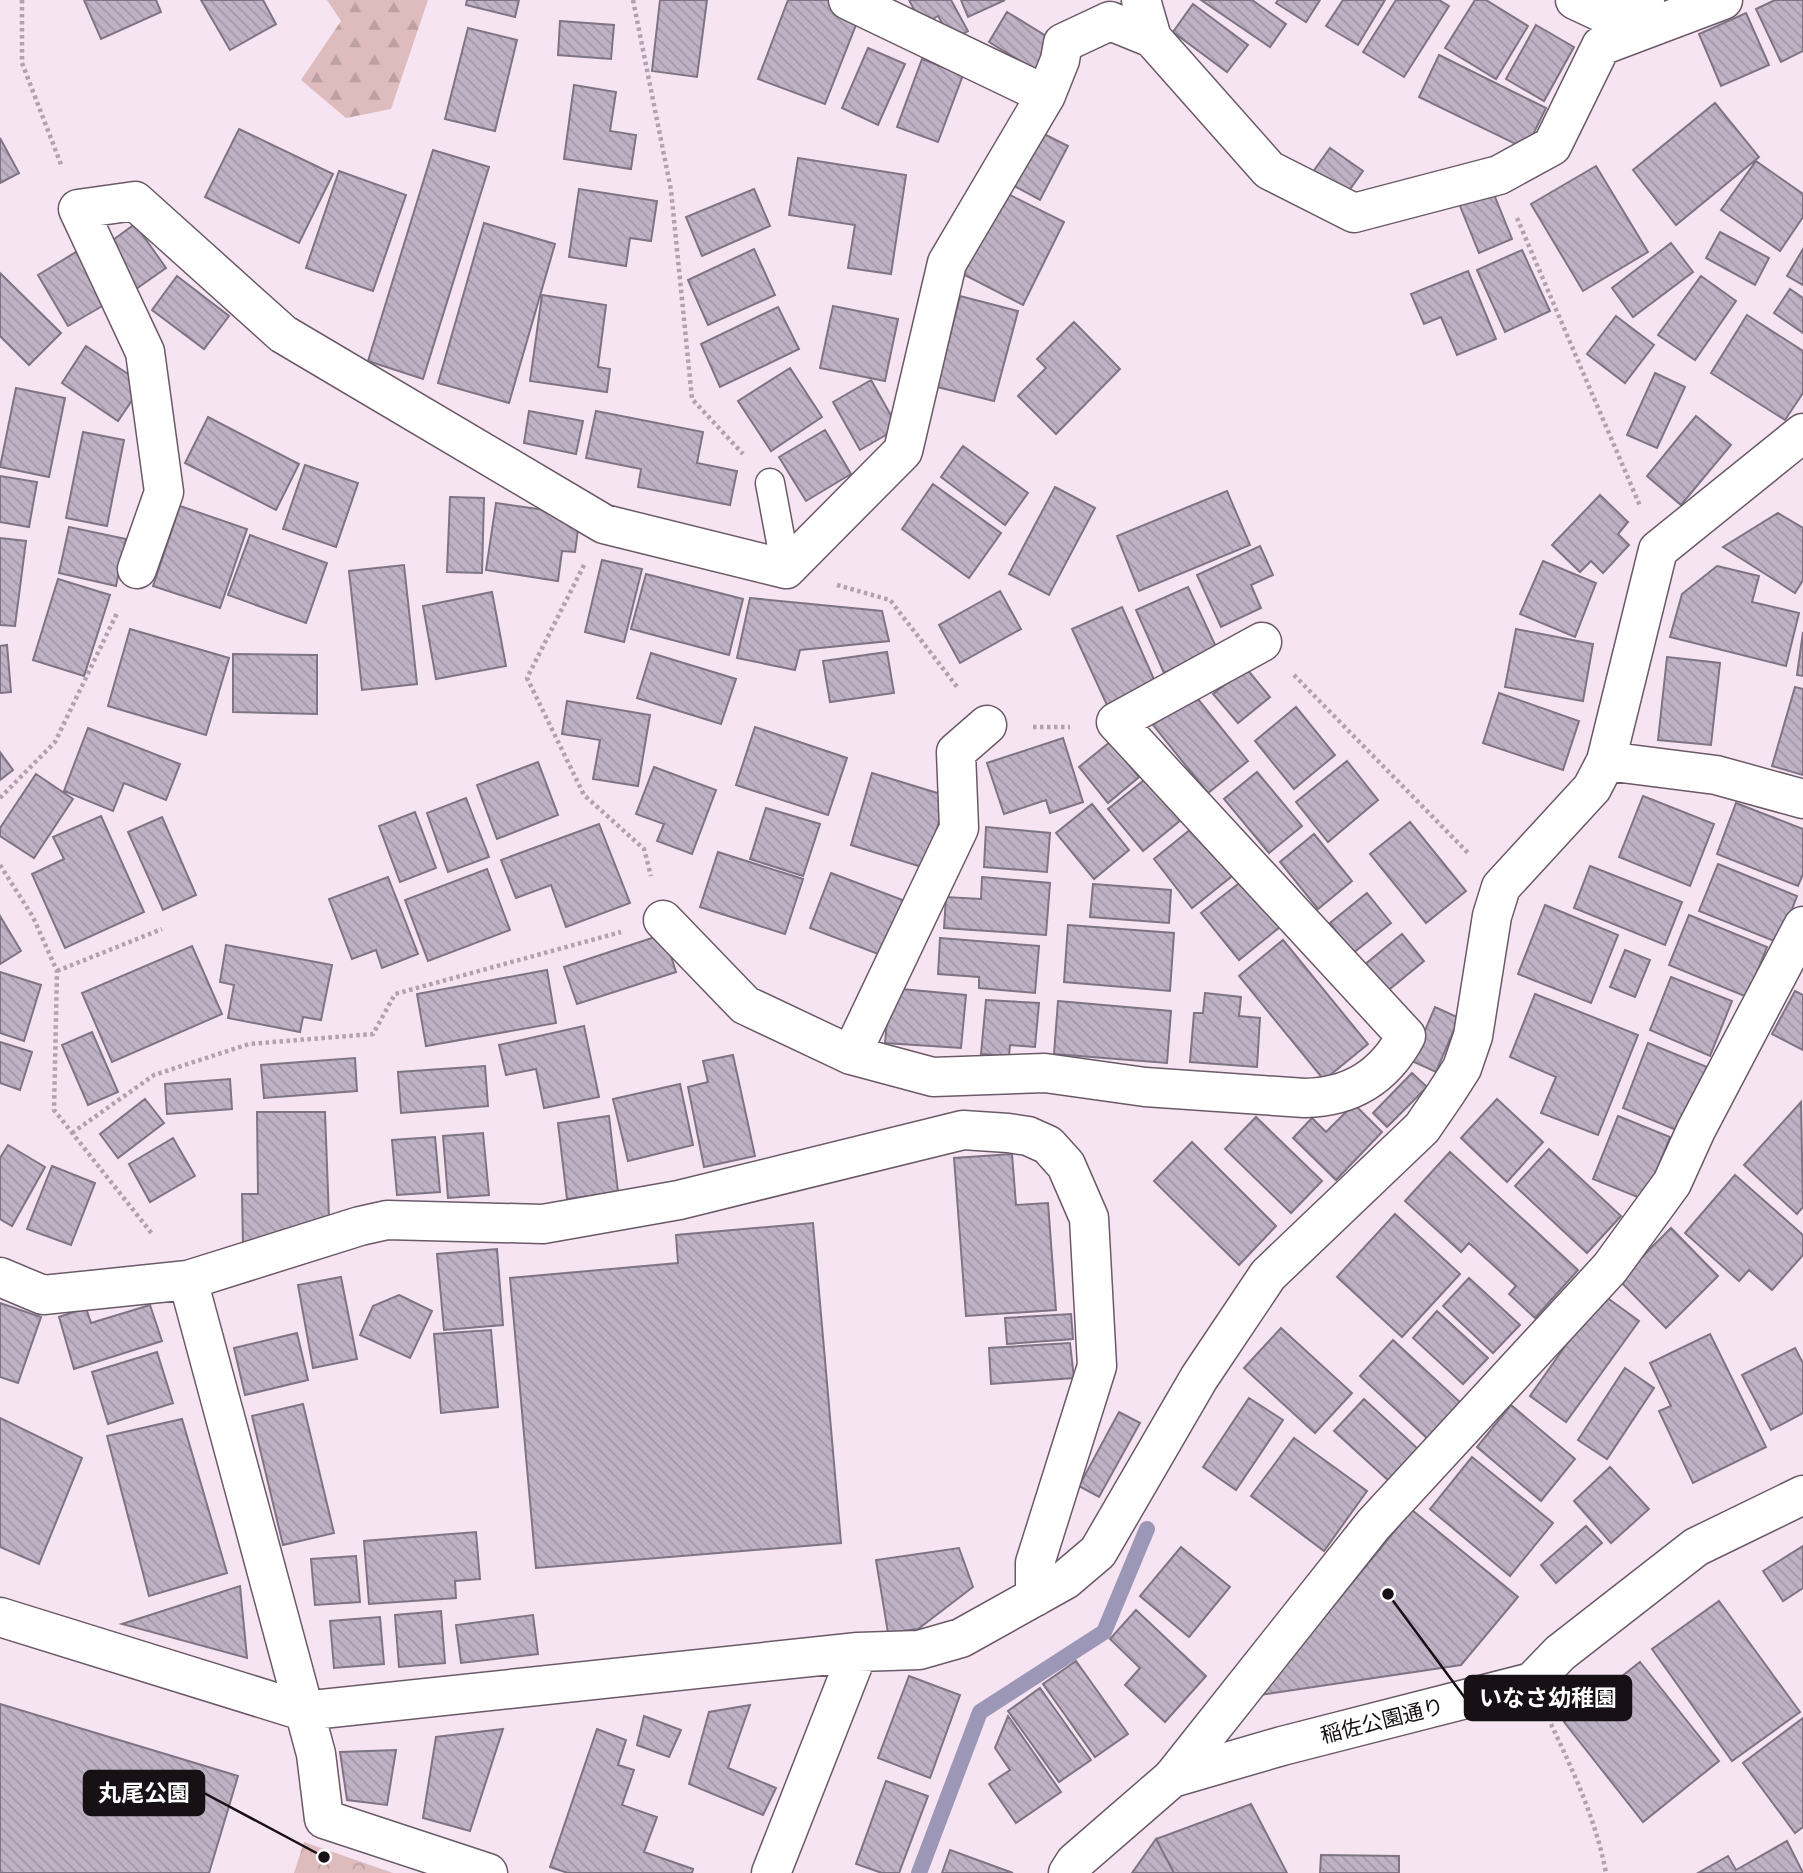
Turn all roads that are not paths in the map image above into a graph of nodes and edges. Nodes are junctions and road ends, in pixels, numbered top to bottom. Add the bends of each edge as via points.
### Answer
1 (848, 0) edge
2 (1141, 0) edge
3 (1575, 0) edge
4 (1645, 0) edge
5 (1723, 0) edge
6 (1152, 38) junction
7 (1046, 95) junction
8 (1803, 433) edge
9 (770, 483) road end
10 (137, 569) road end
11 (786, 569) junction
12 (1262, 642) road end
13 (987, 725) road end
14 (1606, 761) junction
15 (1803, 799) edge
16 (663, 920) road end
17 (1803, 926) edge
18 (851, 1055) junction
19 (0, 1277) edge
20 (188, 1280) junction
21 (1803, 1495) edge
22 (1034, 1597) junction
23 (0, 1617) edge
24 (858, 1653) junction
25 (303, 1711) junction
26 (1172, 1778) junction
27 (488, 1873) edge
28 (771, 1873) edge
29 (1068, 1873) edge

1 - 7 street
2 - 6 street
3 - 4 street via 1605,14
5 - 6 street via 1601,46 1552,146 1499,175 1354,213 1269,170
6 - 7 street via 1110,21 1063,43
7 - 11 street via 947,263 903,451
8 - 14 street via 1658,550
9 - 11 lane
10 - 11 street via 164,492 145,352 78,209 135,201 282,334 604,524
12 - 18 street via 1116,722 1406,1036 1388,1065 1349,1091 1330,1098 1305,1098 1145,1087 1045,1073 933,1077
13 - 18 street via 956,752 959,828
14 - 15 street via 1716,775
14 - 22 street via 1592,788 1501,887 1492,916 1474,1035 1462,1068 1446,1093 1422,1128 1268,1275 1199,1378 1098,1552 1065,1580
16 - 18 street via 745,1005
17 - 26 street via 1672,1183 1618,1258 1373,1525
19 - 20 street via 43,1295
20 - 22 street via 387,1220 543,1224 680,1200 962,1130 1028,1136 1048,1145 1066,1164 1090,1218 1097,1366 1035,1563
20 - 25 street
21 - 26 street, 稲佐公園通り via 1696,1547 1560,1653 1531,1682
22 - 24 street via 961,1638 919,1650
23 - 25 street
24 - 25 street
24 - 28 street
25 - 27 street via 316,1754 324,1819
26 - 29 street, 稲佐公園通り

